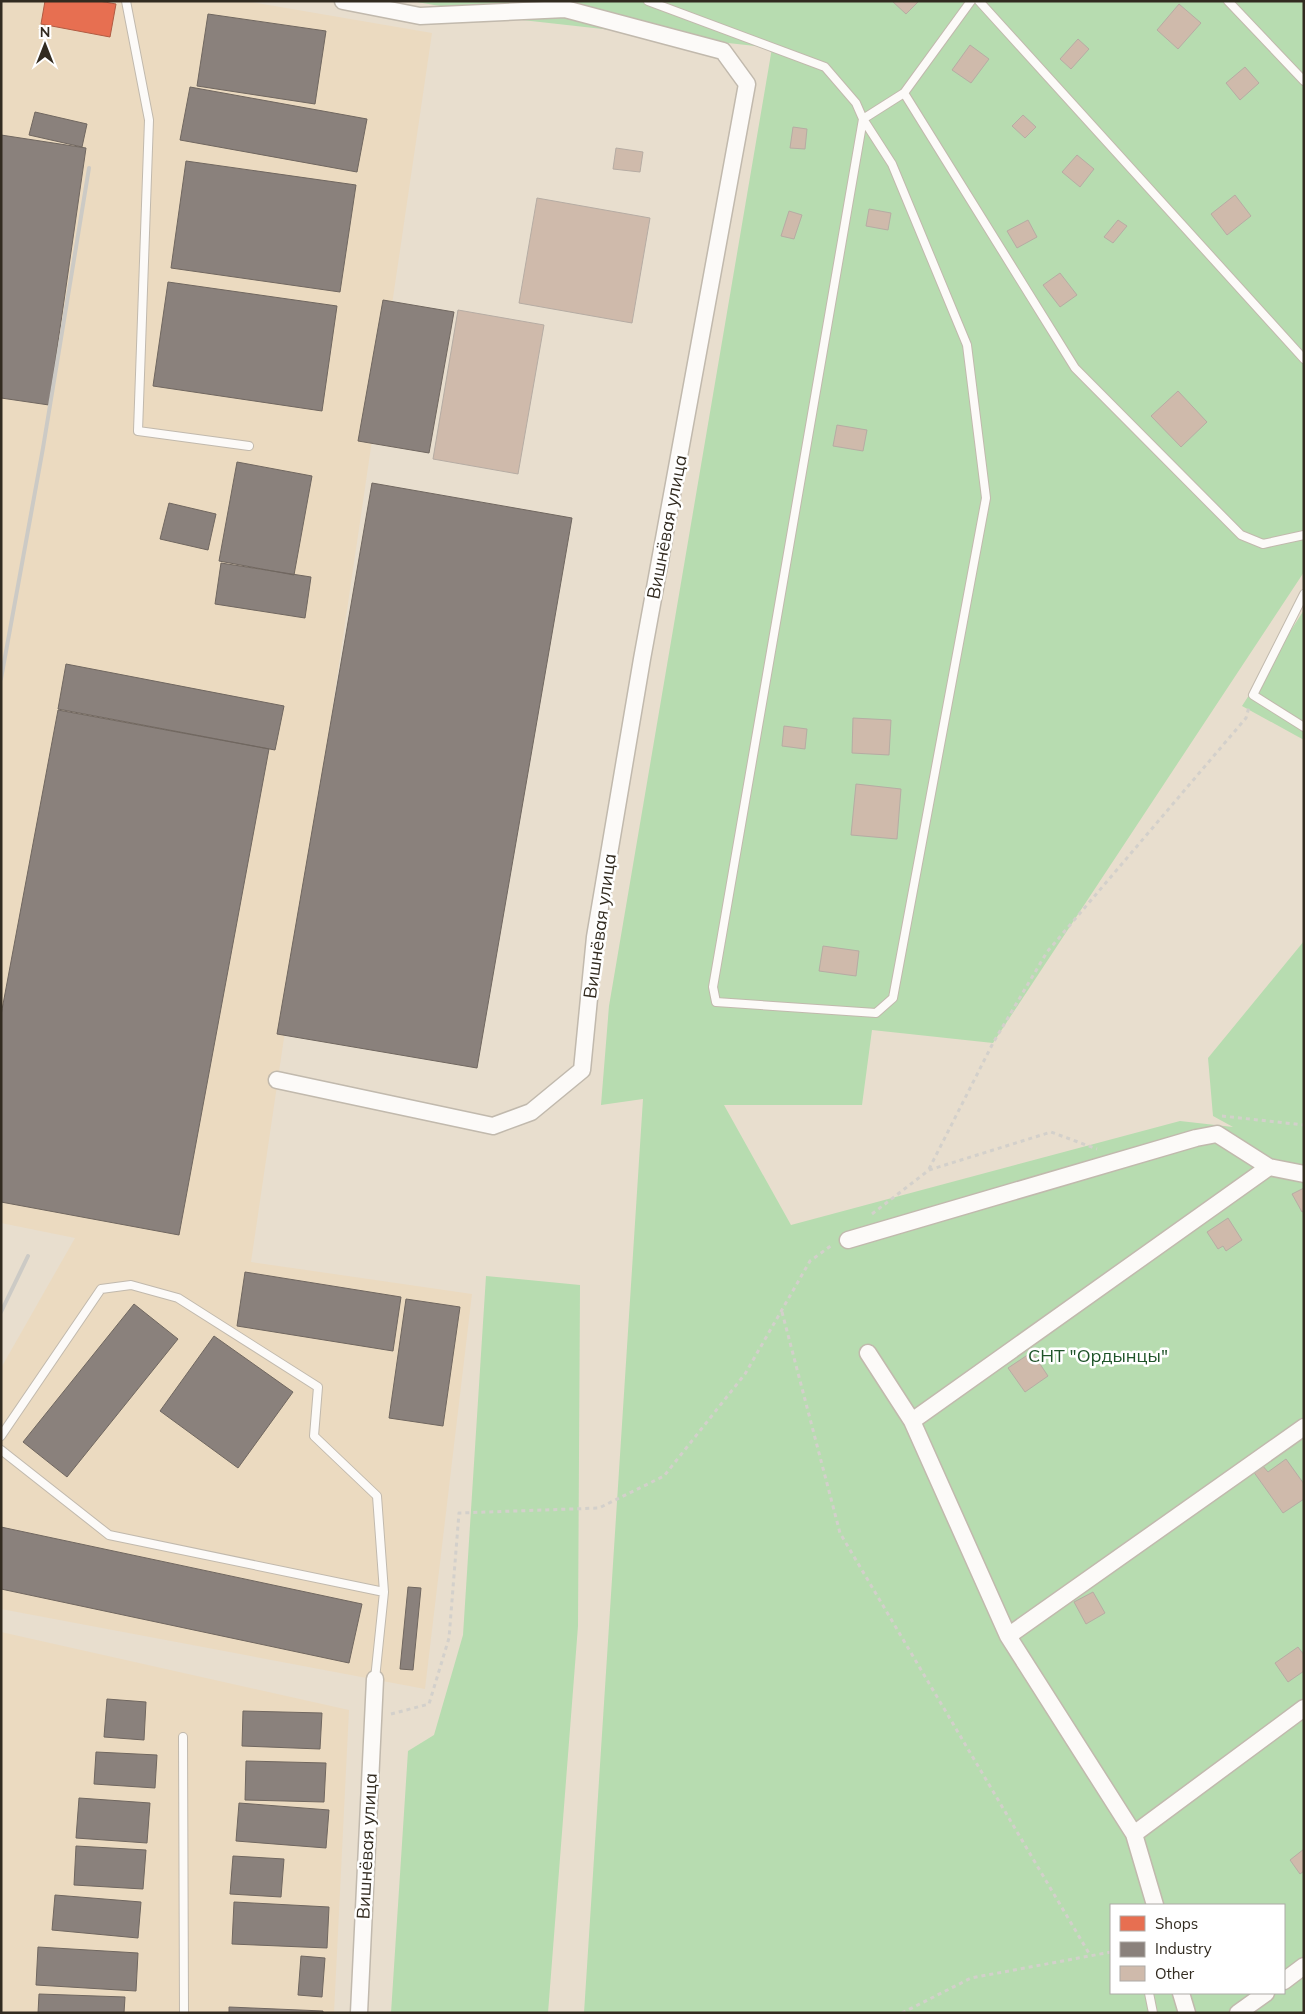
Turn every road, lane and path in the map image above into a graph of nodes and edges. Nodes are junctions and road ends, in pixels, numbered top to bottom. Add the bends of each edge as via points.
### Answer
1 (126, 1) edge
2 (344, 1) edge
3 (648, 1) edge
4 (971, 1) edge
5 (979, 1) edge
6 (1228, 1) edge
7 (1304, 81) edge
8 (904, 93) junction
9 (863, 119) junction
10 (1304, 359) edge
11 (249, 446) dead end
12 (1304, 535) edge
13 (1304, 594) edge
14 (1253, 695) junction
15 (1304, 727) edge
16 (277, 1080) dead end
17 (1213, 1116) dead end
18 (1304, 1125) edge
19 (1106, 1153) dead end
20 (1269, 1167) junction
21 (929, 1170) junction
22 (1304, 1174) edge
23 (866, 1219) dead end
24 (841, 1241) joint
25 (782, 1311) junction
26 (868, 1353) dead end
27 (912, 1421) junction
28 (1304, 1427) edge
29 (1, 1436) edge
30 (1, 1450) edge
31 (384, 1592) junction
32 (1008, 1636) junction
33 (375, 1679) joint
34 (1304, 1708) edge
35 (373, 1719) junction
36 (183, 1737) dead end
37 (1134, 1834) junction
38 (1155, 1904) edge
39 (1110, 1952) edge
40 (1090, 1955) junction
41 (1304, 1966) edge
42 (1285, 1979) edge
43 (1149, 1994) edge
44 (1181, 1994) edge
45 (1265, 1994) edge
46 (184, 2013) edge
47 (360, 2013) edge
48 (902, 2013) edge
49 (1152, 2013) edge
50 (1187, 2013) edge
51 (1238, 2013) edge

1 - 11 lane via 149,120 138,431
2 - 16 street, Вишнёвая улица via 420,16 565,9 723,50 747,84 595,937 582,1070 531,1112 493,1126
3 - 9 lane via 825,67 856,103
4 - 8 lane
5 - 10 lane
6 - 7 lane
8 - 9 lane
8 - 12 lane via 1075,368 1241,535 1263,544
9 - 9 lane via 892,164 967,345 986,498 893,998 876,1013 716,1002 713,987
13 - 14 lane
14 - 15 lane
14 - 21 path via 1246,718 1047,952 993,1044
17 - 18 path
19 - 21 path via 1051,1132
20 - 22 street
20 - 24 street via 1217,1134
20 - 27 street
21 - 23 path
24 - 25 path via 810,1262
25 - 35 path via 744,1374 664,1476 599,1508 459,1513 449,1638 429,1704
25 - 40 path via 840,1533
26 - 27 street
27 - 32 street
28 - 32 street
29 - 31 lane via 101,1289 131,1286 178,1298 318,1387 314,1436 377,1496
30 - 31 lane via 109,1535
31 - 33 lane
32 - 37 street
33 - 35 street, Вишнёвая улица
34 - 37 street
35 - 47 street, Вишнёвая улица
36 - 46 lane
37 - 38 street
39 - 40 path
40 - 48 path via 971,1978
41 - 42 street
43 - 49 lane
44 - 50 street
45 - 51 street

